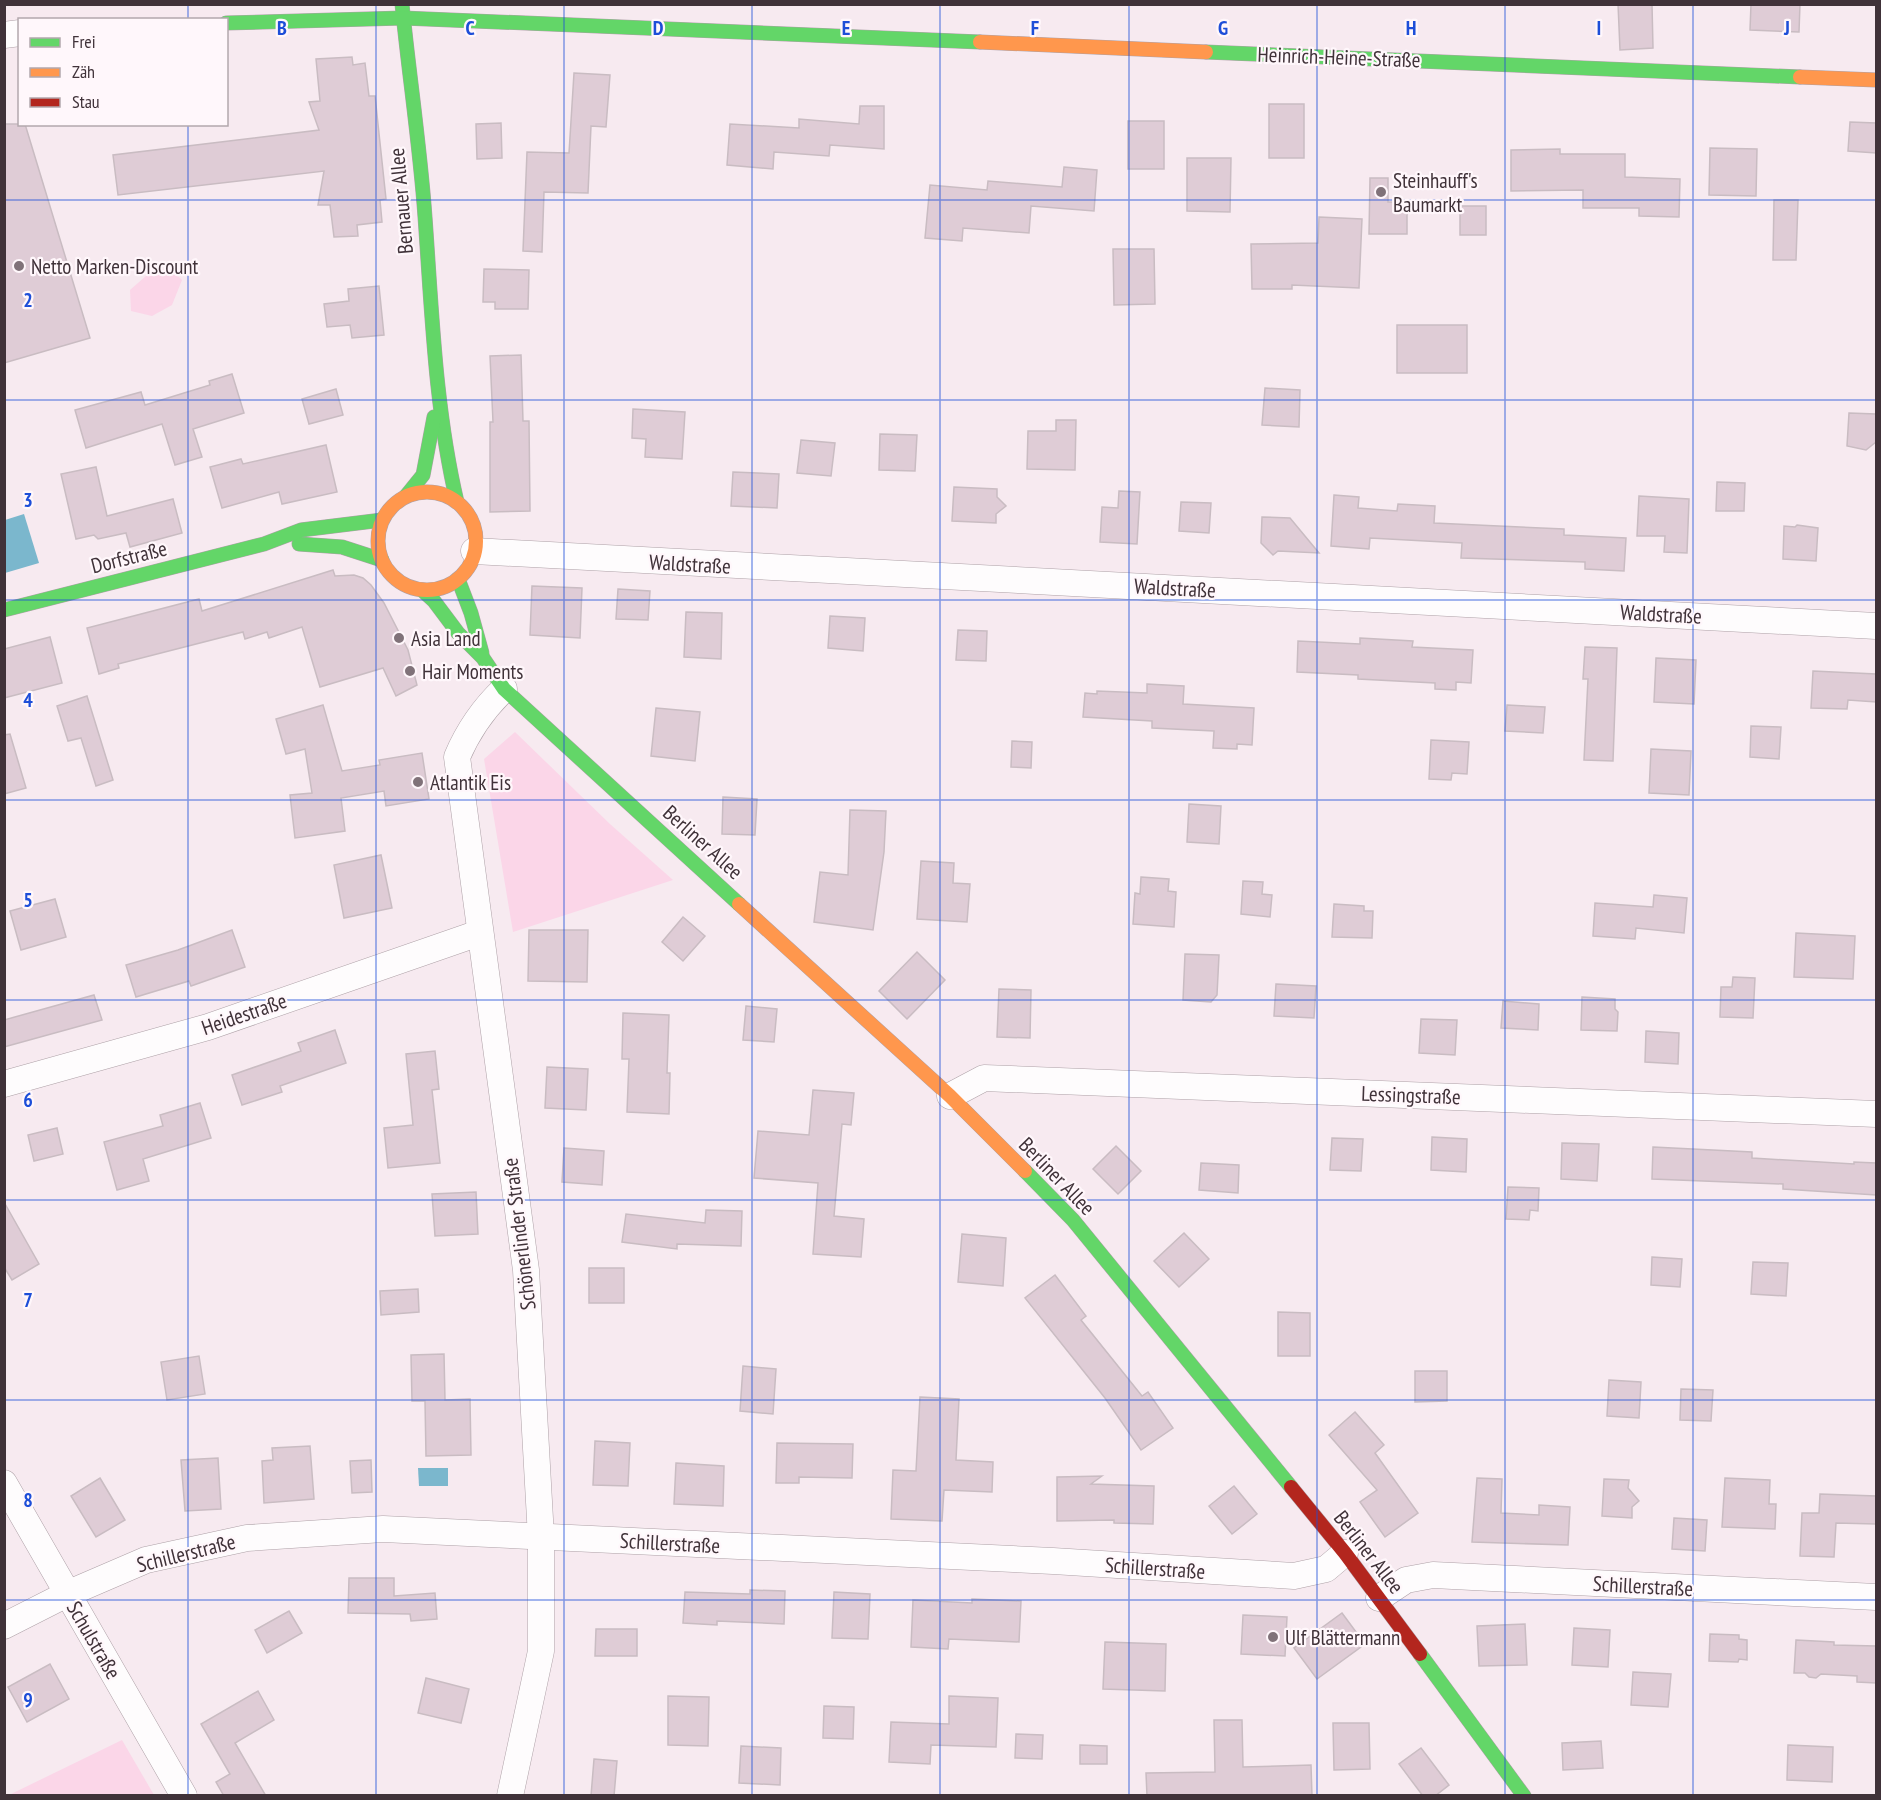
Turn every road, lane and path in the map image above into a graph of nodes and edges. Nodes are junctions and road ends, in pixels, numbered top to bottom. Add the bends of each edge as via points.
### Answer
1 (403, 11) edge
2 (228, 23) edge
3 (1876, 80) edge
4 (438, 395) junction
5 (406, 496) junction
6 (457, 502) junction
7 (382, 520) junction
8 (264, 544) junction
9 (474, 551) junction
10 (382, 560) junction
11 (458, 579) junction
12 (422, 590) junction
13 (4, 610) edge
14 (1876, 626) edge
15 (483, 658) junction
16 (504, 689) junction
17 (479, 933) junction
18 (4, 1084) edge
19 (950, 1096) junction
20 (1876, 1114) edge
21 (4, 1483) edge
22 (541, 1537) junction
23 (1345, 1553) junction
24 (67, 1594) junction
25 (1876, 1597) edge
26 (1379, 1598) junction
27 (4, 1626) edge
28 (184, 1796) edge
29 (510, 1796) edge
30 (1524, 1796) edge

1 - 2 street, Heinrich-Heine-Straße
1 - 3 street, Heinrich-Heine-Straße
1 - 4 street, Bernauer Allee via 425,214
4 - 5 street, Bernauer Allee via 423,475
4 - 6 street, Bernauer Allee
5 - 6 street via 432,492
5 - 7 street
6 - 9 street via 473,526
7 - 8 street, Dorfstraße via 301,530
7 - 10 street via 378,534
8 - 10 street, Dorfstraße via 345,547
8 - 13 street, Dorfstraße
9 - 11 street
9 - 14 street, Waldstraße
10 - 12 street via 398,580
11 - 12 street
11 - 15 street, Berliner Allee
12 - 15 street, Berliner Allee
15 - 16 street, Berliner Allee
16 - 17 street, Schönerlinder Straße via 468,732 457,757
16 - 19 street, Berliner Allee
17 - 18 street, Heidestraße via 208,1027
17 - 22 street, Schönerlinder Straße via 526,1270
19 - 20 street, Lessingstraße via 984,1078
19 - 23 street, Berliner Allee via 1072,1220
21 - 24 street, Schulstraße
22 - 23 street, Schillerstraße via 1294,1576 1326,1569
22 - 24 street, Schillerstraße via 383,1529 247,1538 147,1560
22 - 29 street, Schönerlinder Straße via 541,1651
23 - 26 street, Berliner Allee
24 - 27 street, Schillerstraße
24 - 28 street, Schulstraße
25 - 26 street, Schillerstraße via 1433,1575 1406,1580
26 - 30 street, Berliner Allee

